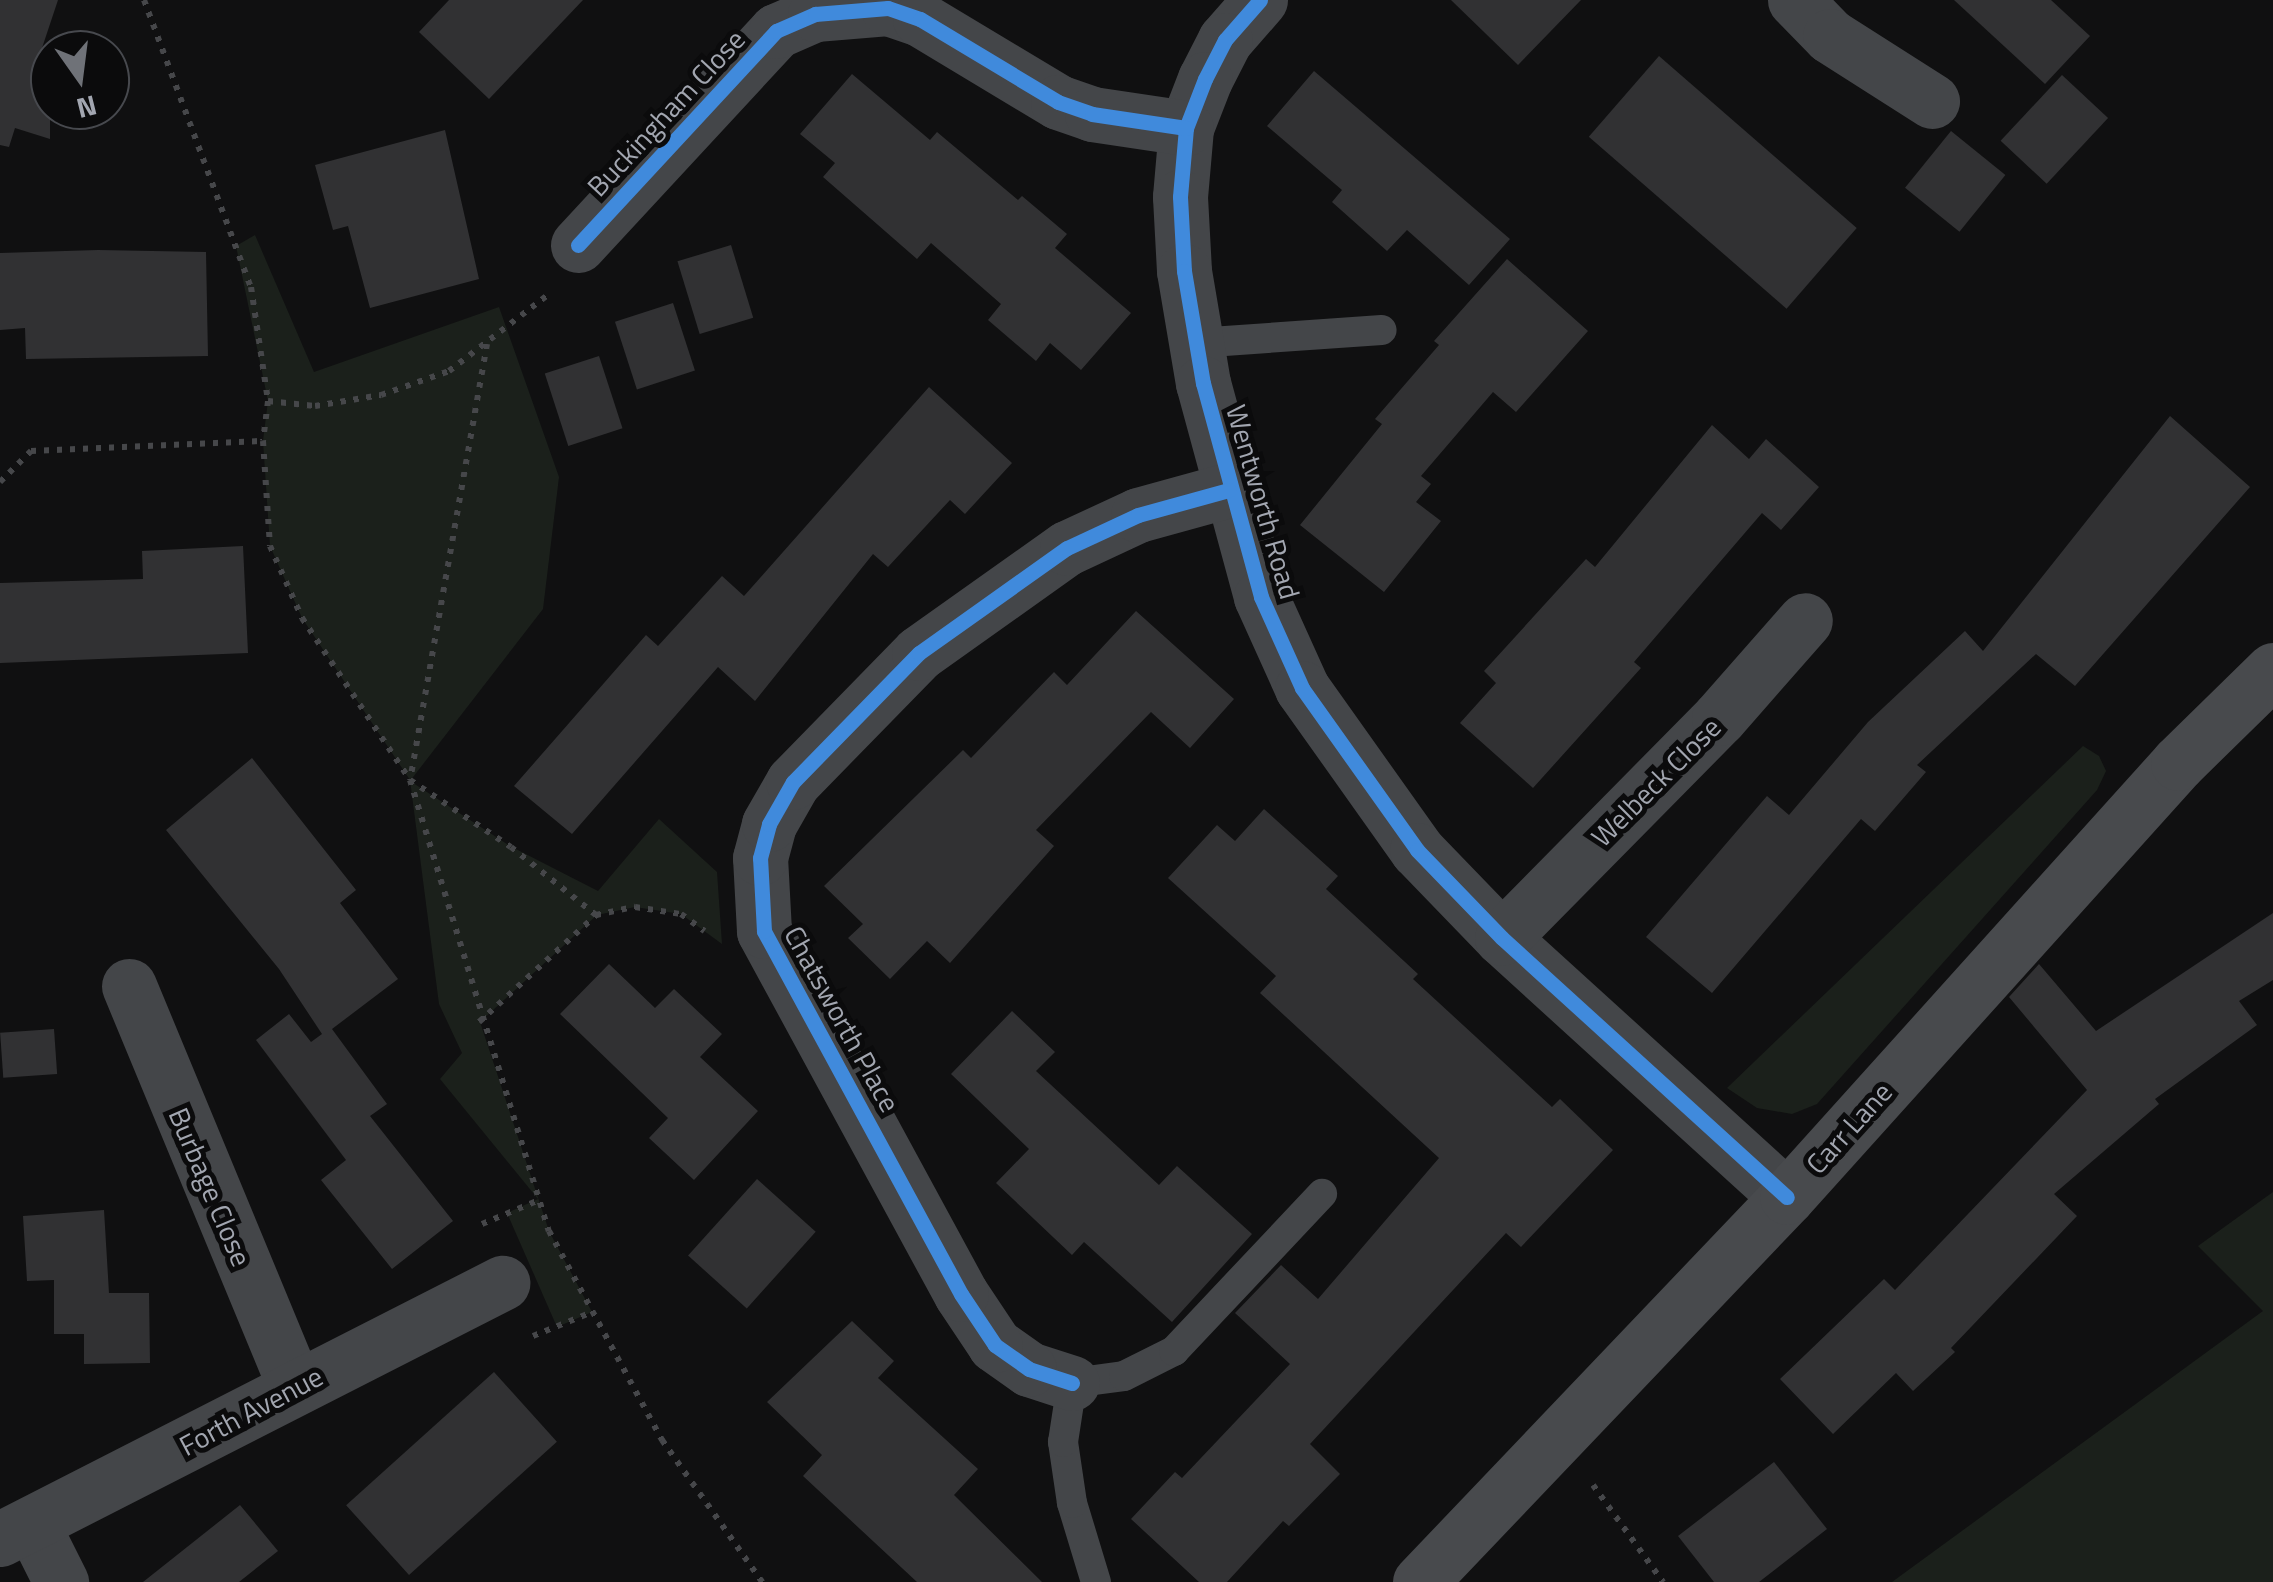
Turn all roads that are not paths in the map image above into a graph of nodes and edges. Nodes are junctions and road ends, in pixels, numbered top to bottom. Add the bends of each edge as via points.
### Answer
1 (1260, 0) edge
2 (1795, 0) edge
3 (1932, 101) dead end
4 (1186, 128) junction
5 (578, 245) road end
6 (1382, 330) dead end
7 (1196, 343) junction
8 (1229, 490) junction
9 (1805, 620) dead end
10 (2273, 670) edge
11 (1502, 938) junction
12 (129, 986) dead end
13 (1322, 1194) dead end
14 (1787, 1197) junction
15 (502, 1283) dead end
16 (1072, 1383) junction
17 (296, 1387) junction
18 (17, 1532) edge
19 (61, 1582) edge
20 (1096, 1582) edge
21 (1420, 1582) edge

1 - 4 street, Wentworth Road via 1225,40
2 - 3 street via 1830,36
4 - 5 street, Buckingham Close via 1058,102 920,19 888,8 815,14 776,32
4 - 7 street, Wentworth Road via 1180,197
6 - 7 lane
7 - 8 street, Wentworth Road
8 - 11 street, Wentworth Road via 1261,597 1302,688 1417,850
8 - 16 street, Chatsworth Place via 1138,515 1067,548 919,652 793,782 769,824 759,894 764,931 780,963 995,1346 1028,1369
9 - 11 street, Welbeck Close via 1719,718
10 - 14 main road, Carr Lane via 2178,762
11 - 14 street, Wentworth Road
12 - 17 street, Burbage Close
13 - 16 lane via 1174,1351 1124,1376
14 - 21 main road, Carr Lane
15 - 17 street, Forth Avenue
16 - 20 lane via 1064,1442 1072,1502
17 - 18 street, Forth Avenue
18 - 19 street

